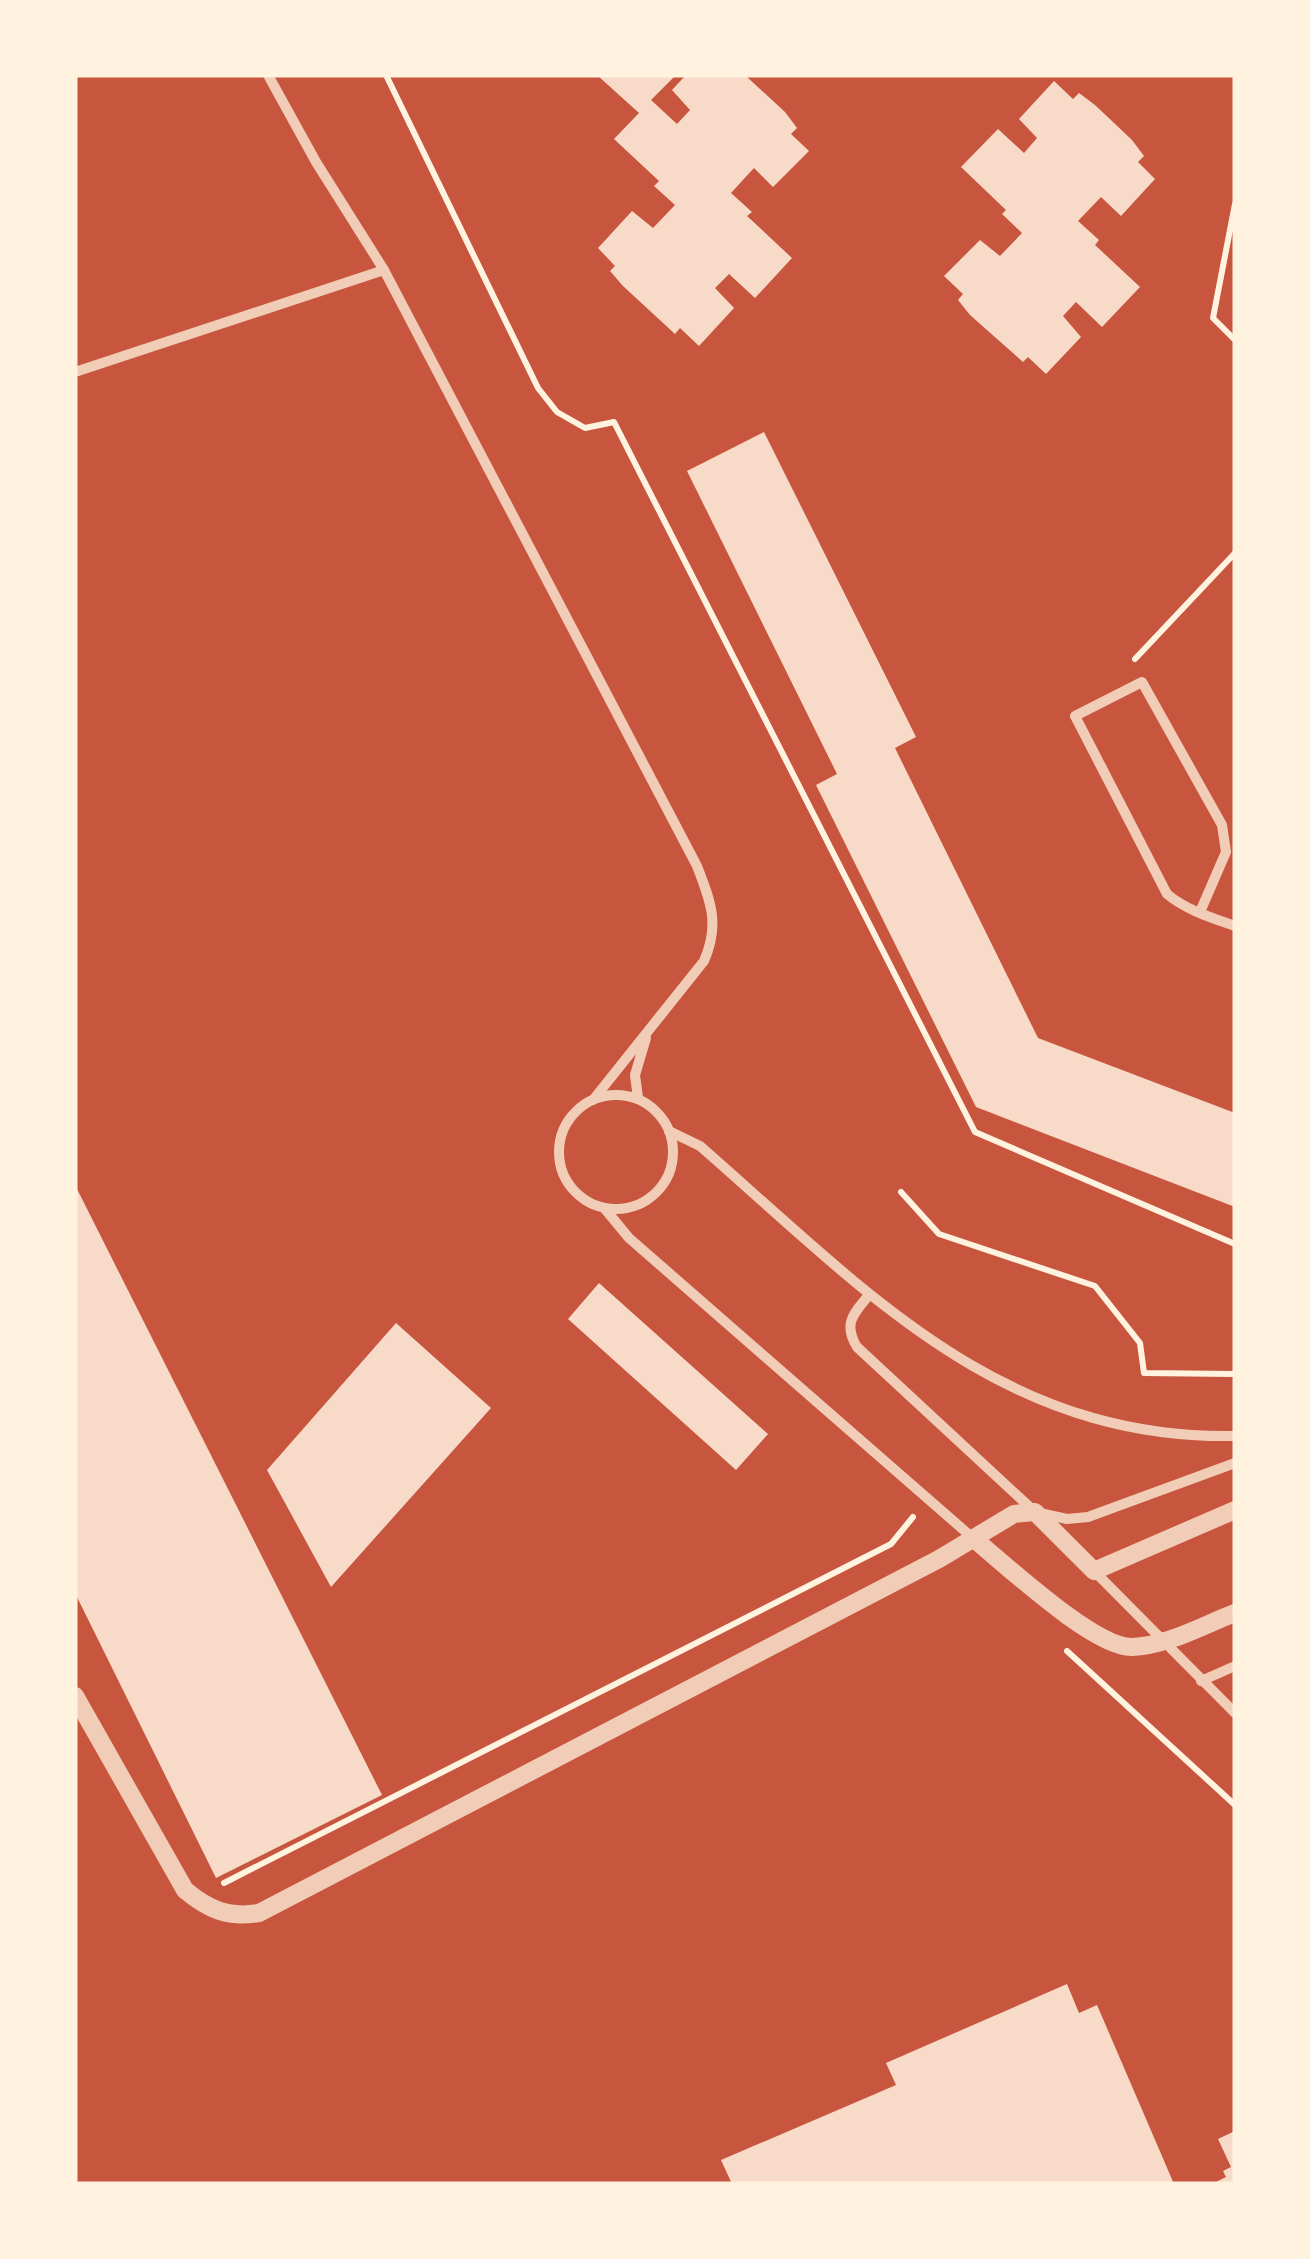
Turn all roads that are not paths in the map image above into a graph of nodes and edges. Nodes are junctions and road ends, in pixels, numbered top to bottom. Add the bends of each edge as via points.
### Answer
1 (268, 75) edge
2 (384, 270) junction
3 (75, 372) edge
4 (1200, 912) junction
5 (1235, 926) edge
6 (650, 1028) junction
7 (638, 1098) junction
8 (593, 1100) junction
9 (669, 1131) junction
10 (605, 1208) junction
11 (870, 1295) junction
12 (1235, 1436) edge
13 (1235, 1463) edge
14 (1235, 1510) edge
15 (1035, 1512) junction
16 (974, 1538) junction
17 (1094, 1571) junction
18 (1235, 1613) edge
19 (1161, 1642) junction
20 (1235, 1666) edge
21 (1201, 1681) junction
22 (75, 1696) edge
23 (1235, 1713) edge

1 - 2 street
2 - 3 street
2 - 6 street via 710,900 714,938 704,961
4 - 4 street via 1226,852 1222,825 1142,682 1075,716 1158,882 1178,904
4 - 5 street
6 - 7 street via 638,1058
6 - 8 street
7 - 8 street
7 - 9 street
8 - 10 street via 571,1117 558,1140 557,1159 566,1182
9 - 10 street via 673,1159 664,1185 627,1210
9 - 11 street via 700,1146
10 - 16 street via 642,1250
11 - 12 street via 950,1355 1014,1392 1158,1432
11 - 15 street via 849,1321 857,1347
13 - 15 street via 1088,1516
14 - 17 street
15 - 16 street via 1014,1514
15 - 17 street
16 - 19 street via 1075,1621 1128,1648
16 - 22 street via 259,1913 240,1916 202,1905 170,1871
17 - 19 street
18 - 19 street
19 - 21 street
20 - 21 street
21 - 23 street

